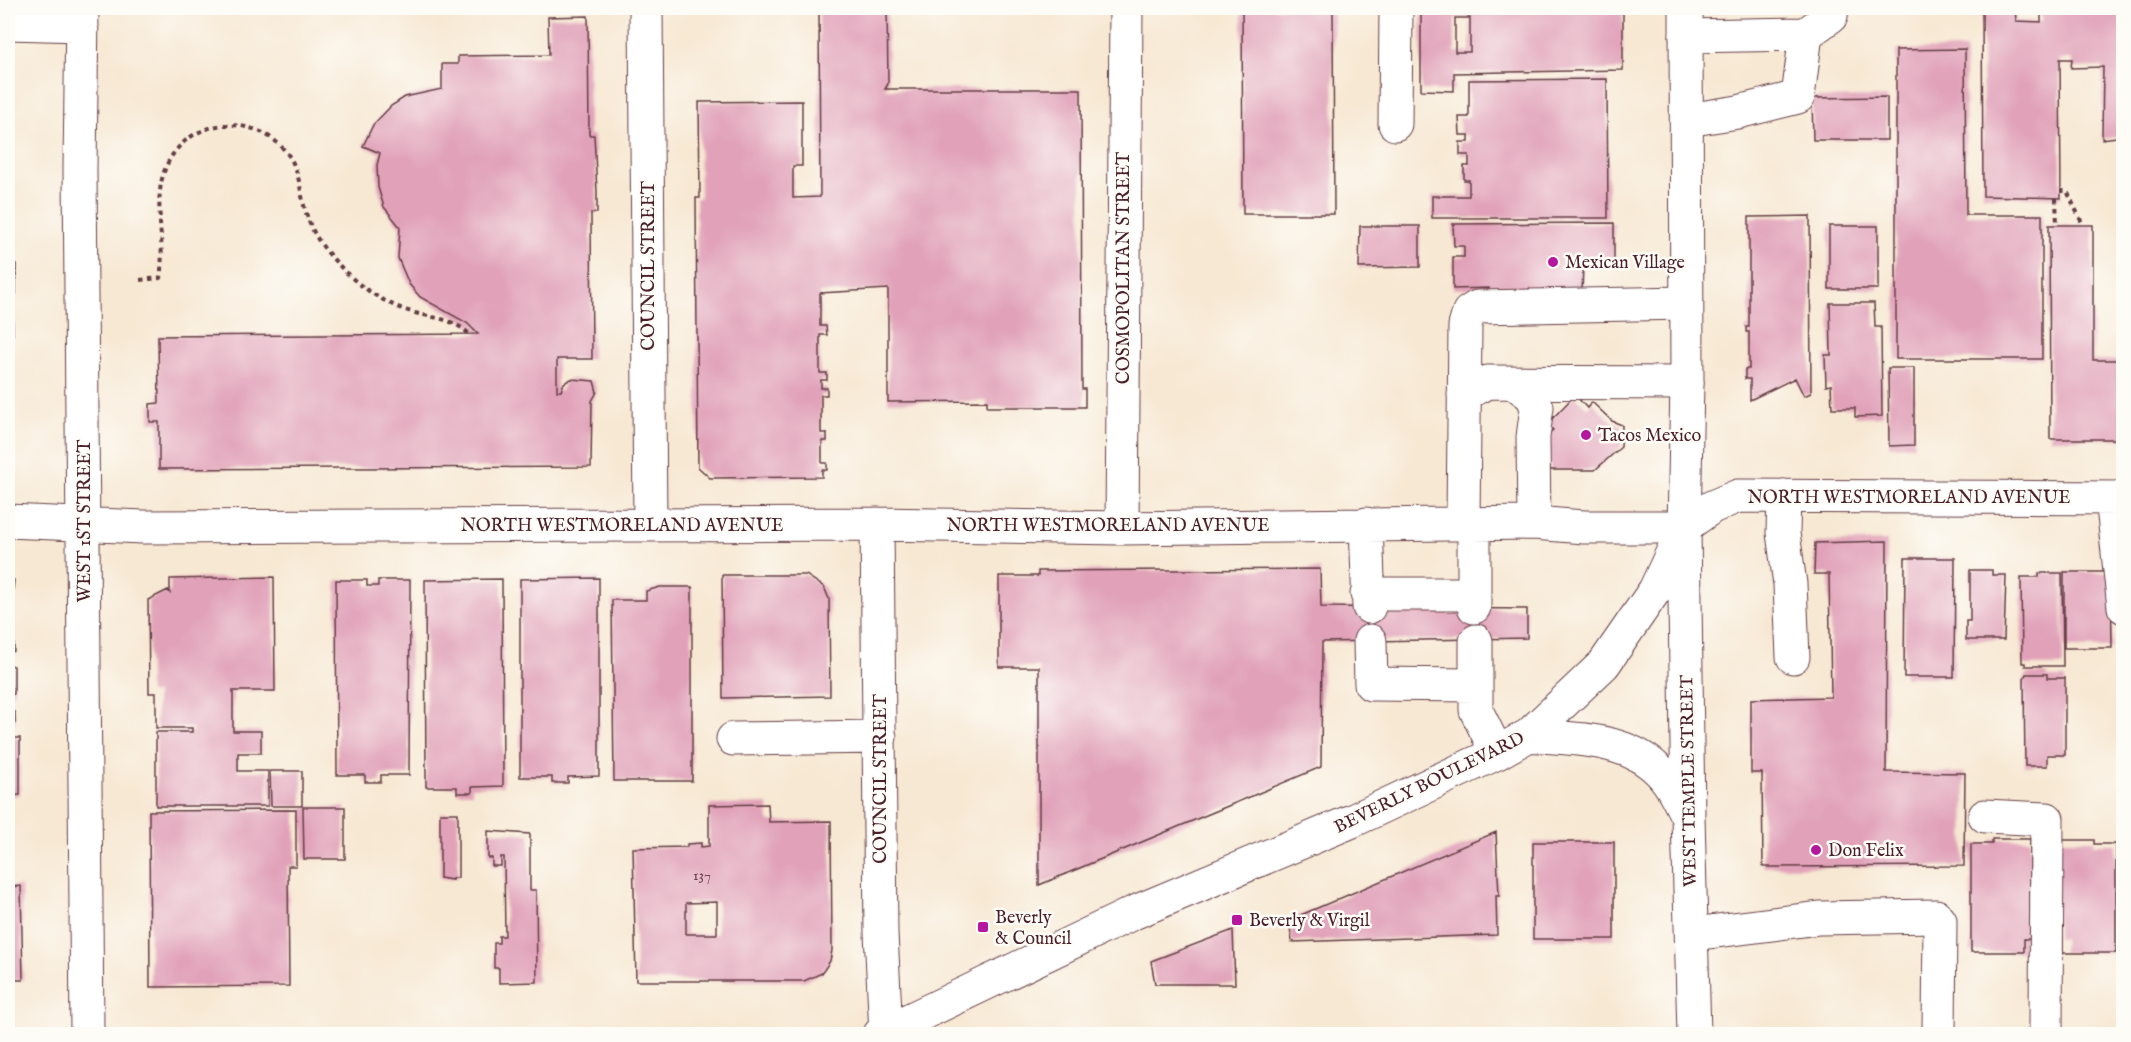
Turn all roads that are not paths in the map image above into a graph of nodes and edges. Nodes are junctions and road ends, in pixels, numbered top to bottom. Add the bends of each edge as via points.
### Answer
1 (646, 8) edge
2 (1126, 8) edge
3 (1396, 8) edge
4 (1832, 8) edge
5 (82, 16) edge
6 (1686, 22) edge
7 (8, 23) edge
8 (1806, 34) junction
9 (1687, 120) junction
10 (1395, 124) dead end
11 (1686, 303) junction
12 (1515, 383) junction
13 (1687, 383) junction
14 (1464, 395) junction
15 (1784, 496) junction
16 (2118, 498) edge
17 (8, 521) edge
18 (1468, 523) junction
19 (1534, 523) junction
20 (84, 524) junction
21 (877, 524) junction
22 (1366, 524) junction
23 (650, 525) junction
24 (1684, 527) junction
25 (1122, 528) junction
26 (2124, 607) edge
27 (1370, 641) dead end
28 (1476, 641) dead end
29 (1793, 657) dead end
30 (1474, 685) junction
31 (1529, 735) junction
32 (880, 737) junction
33 (733, 739) dead end
34 (1497, 753) junction
35 (1985, 816) dead end
36 (1688, 817) junction
37 (1693, 934) junction
38 (883, 1034) edge
39 (87, 1035) edge
40 (924, 1035) edge
41 (1695, 1035) edge
42 (1939, 1035) edge
43 (2046, 1035) edge

1 - 23 street, COUNCIL STREET
2 - 25 street, COSMOPOLITAN STREET
3 - 10 street
4 - 8 street via 1831,16
5 - 7 street
5 - 20 street, WEST 1ST STREET
6 - 8 street
6 - 9 street, BEVERLY BOULEVARD
8 - 9 street via 1798,97
9 - 11 street, BEVERLY BOULEVARD
11 - 13 street, BEVERLY BOULEVARD
11 - 14 street via 1477,307 1469,312 1466,326
12 - 13 street
12 - 14 street via 1488,382
12 - 19 street via 1532,396 1537,407 1533,437
13 - 24 street, BEVERLY BOULEVARD
14 - 18 street
15 - 16 street, NORTH WESTMORELAND AVENUE
15 - 24 street, NORTH WESTMORELAND AVENUE via 1738,496 1712,507
15 - 29 street via 1783,533
16 - 26 street
17 - 20 street, NORTH WESTMORELAND AVENUE
18 - 19 street, NORTH WESTMORELAND AVENUE
18 - 22 street, NORTH WESTMORELAND AVENUE
18 - 22 street via 1474,600 1368,601
19 - 24 street, NORTH WESTMORELAND AVENUE
20 - 23 street, NORTH WESTMORELAND AVENUE
20 - 39 street, WEST 1ST STREET
21 - 23 street, NORTH WESTMORELAND AVENUE
21 - 25 street, NORTH WESTMORELAND AVENUE
21 - 32 street, COUNCIL STREET
22 - 25 street, NORTH WESTMORELAND AVENUE
24 - 31 street, BEVERLY BOULEVARD via 1655,590 1611,655
24 - 36 street, WEST TEMPLE STREET
27 - 30 street via 1371,684
28 - 30 street
30 - 34 street via 1476,710
31 - 34 street, BEVERLY BOULEVARD
31 - 36 street via 1627,748 1654,766
32 - 33 street
32 - 38 street, COUNCIL STREET
34 - 38 street, BEVERLY BOULEVARD via 1133,913
35 - 43 street via 2047,819
36 - 37 street, WEST TEMPLE STREET
37 - 41 street, WEST TEMPLE STREET
37 - 42 street via 1819,918 1936,916 1940,921
38 - 40 street

